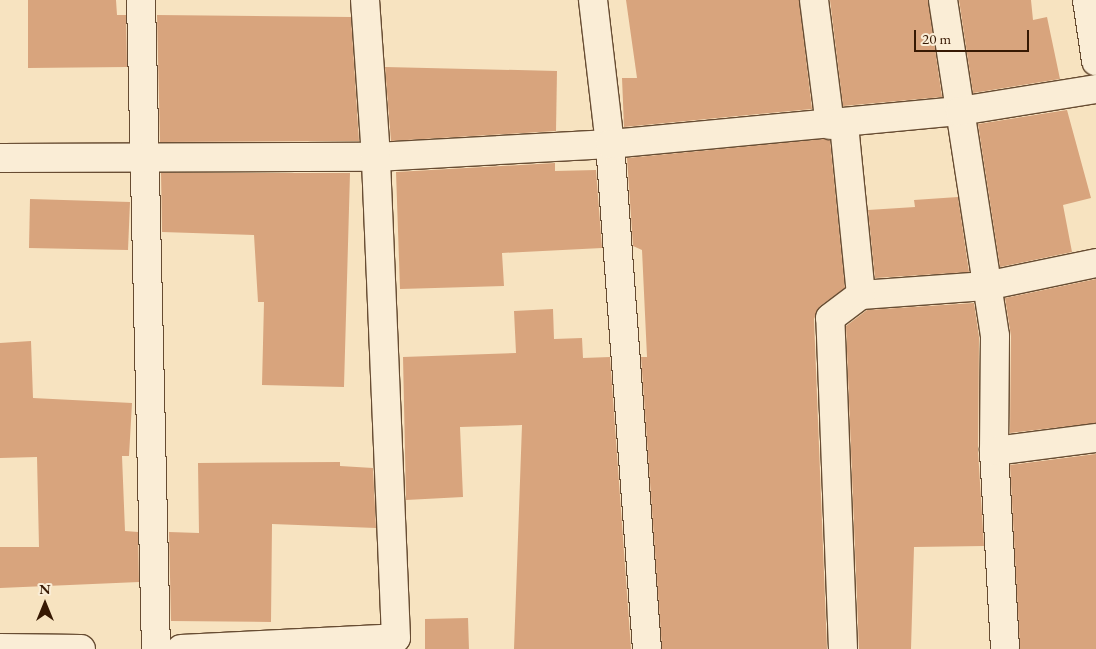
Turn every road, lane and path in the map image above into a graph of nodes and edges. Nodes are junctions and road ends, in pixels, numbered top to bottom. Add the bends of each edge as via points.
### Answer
1 (141, 0) edge
2 (365, 0) edge
3 (593, 0) edge
4 (814, 0) edge
5 (942, 0) edge
6 (1087, 0) edge
7 (1096, 61) edge
8 (1096, 89) edge
9 (960, 111) junction
10 (837, 124) junction
11 (610, 144) junction
12 (376, 157) junction
13 (0, 158) edge
14 (146, 158) junction
15 (1096, 262) edge
16 (986, 286) junction
17 (861, 295) junction
18 (1096, 438) edge
19 (994, 450) junction
20 (396, 644) edge
21 (0, 648) edge
22 (81, 649) edge
23 (156, 649) edge
24 (181, 649) edge
25 (647, 649) edge
26 (843, 649) edge
27 (1005, 649) edge

1 - 14 street
2 - 12 street
3 - 11 street
4 - 10 street
5 - 9 street
6 - 7 street
8 - 9 street
9 - 10 street
9 - 16 street
10 - 11 street
10 - 17 street
11 - 12 street
11 - 25 street
12 - 14 street
12 - 20 street
13 - 14 street
14 - 23 street
15 - 16 street
16 - 17 street
16 - 19 street via 995,336
17 - 26 street via 830,318
18 - 19 street
19 - 27 street
20 - 24 street
21 - 22 street

